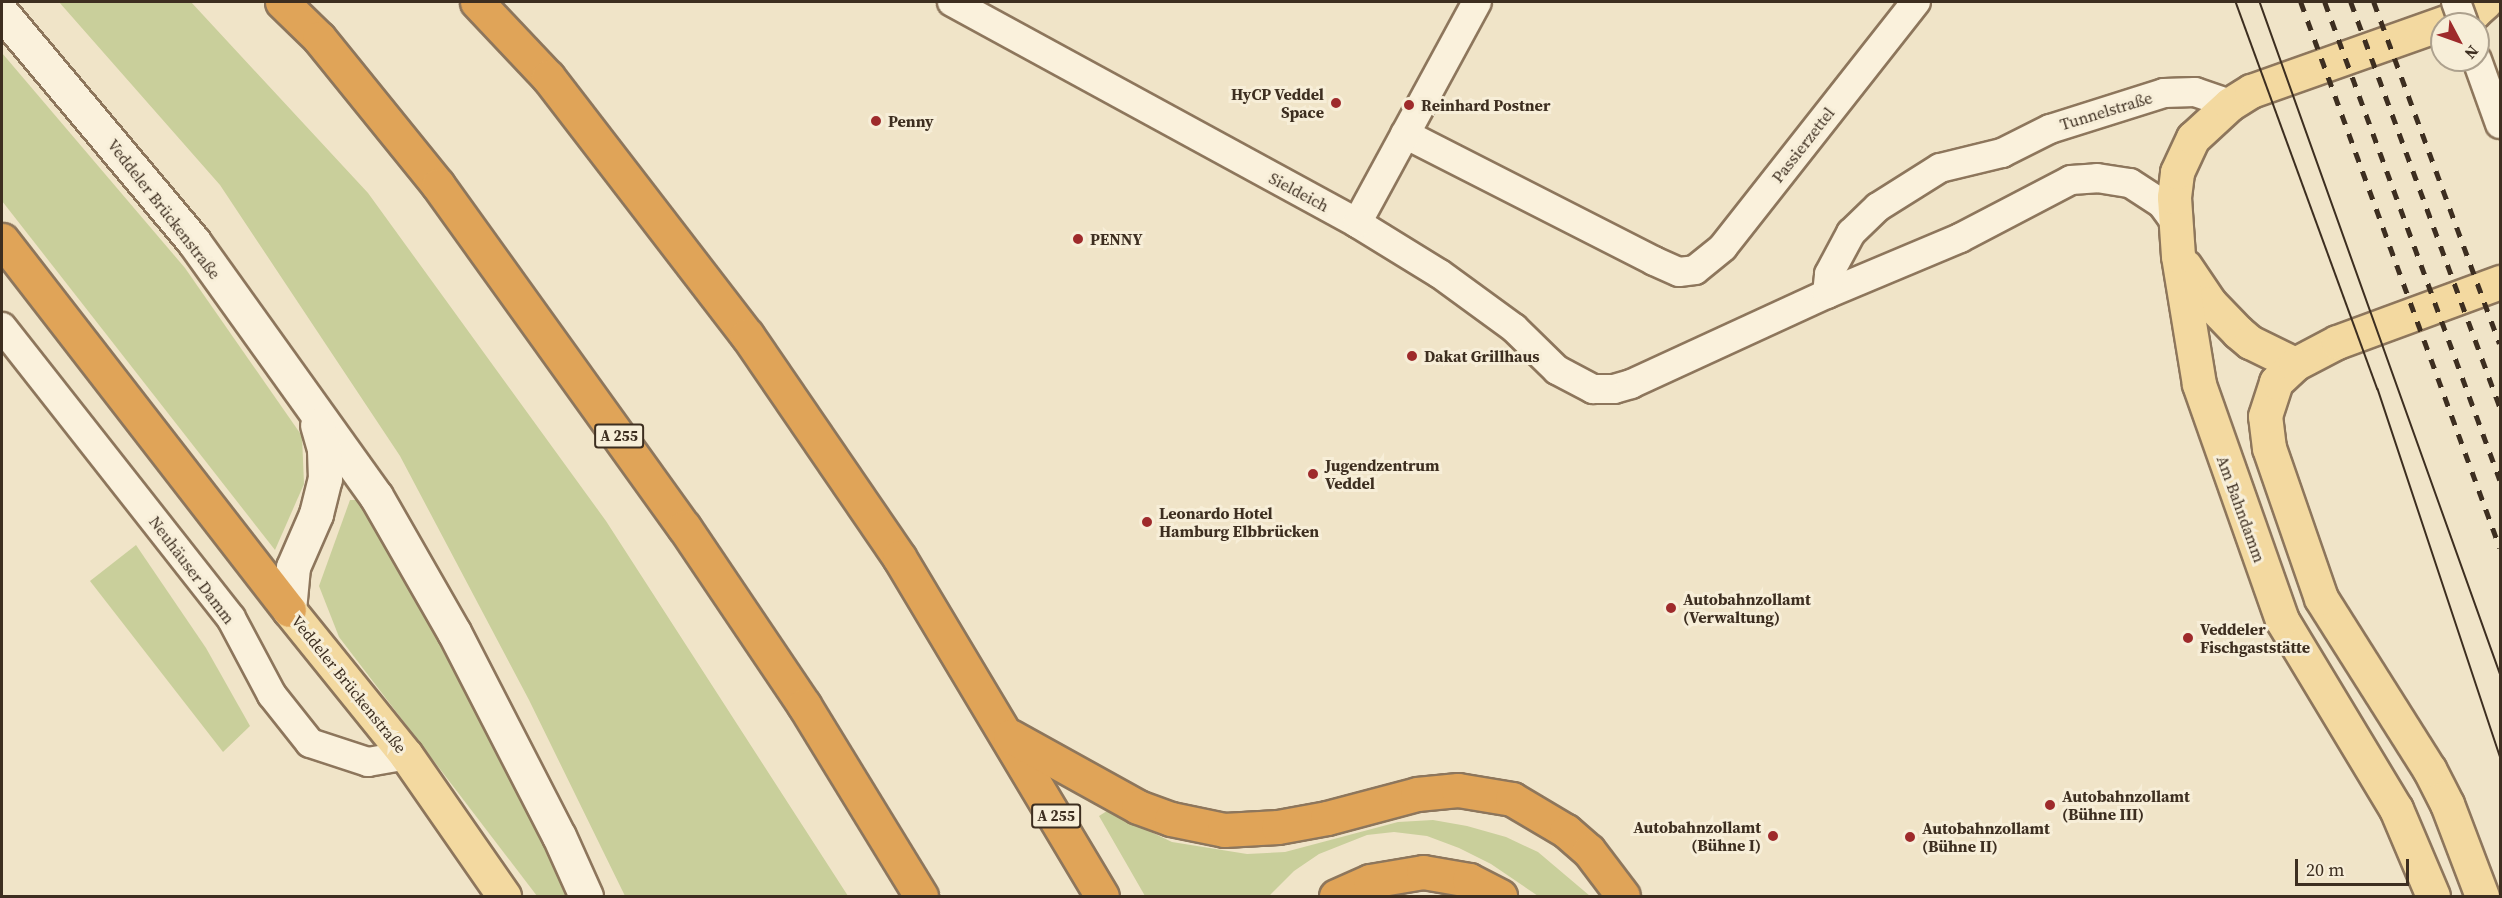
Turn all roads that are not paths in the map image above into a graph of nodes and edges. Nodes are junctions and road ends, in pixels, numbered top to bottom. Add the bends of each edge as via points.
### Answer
1 (282, 2) edge
2 (477, 2) edge
3 (952, 2) edge
4 (1477, 2) edge
5 (1916, 2) edge
6 (2476, 10) edge
7 (2, 13) edge
8 (2481, 72) edge
9 (2230, 104) junction
10 (2500, 124) edge
11 (1405, 134) junction
12 (2175, 222) junction
13 (1358, 223) junction
14 (2, 240) edge
15 (2178, 256) junction
16 (2500, 282) edge
17 (1827, 294) junction
18 (2, 327) edge
19 (2295, 364) junction
20 (314, 415) junction
21 (289, 610) junction
22 (1009, 735) junction
23 (406, 755) junction
24 (504, 897) edge
25 (586, 897) edge
26 (921, 897) edge
27 (1102, 897) edge
28 (1336, 897) edge
29 (1500, 897) edge
30 (1623, 897) edge
31 (2433, 897) edge
32 (2482, 897) edge

1 - 26 highway, A 255 via 318,38 438,185 684,527 804,705
2 - 22 highway, A 255 via 548,77 747,335 898,557
3 - 13 street, Sieldeich
4 - 11 street
5 - 11 street, Passierzettel via 1723,247 1695,270 1679,272
6 - 9 main road via 2251,91
7 - 20 street, Veddeler Brückenstraße via 194,242
8 - 10 street
9 - 12 main road, Am Bahndamm via 2193,138 2184,153 2177,172
9 - 17 street, Tunnelstraße via 2195,92 2164,93 2050,129 2002,153 1940,168 1878,207 1851,233 1828,274
11 - 13 street
12 - 15 main road, Am Bahndamm
12 - 17 street via 2162,204 2130,183 2097,178 2071,180 1960,238
13 - 17 street, Sieldeich via 1440,274 1514,328 1574,381 1604,391 1631,384
14 - 21 highway
15 - 19 main road via 2220,315 2250,342
15 - 31 main road, Am Bahndamm via 2199,384 2282,621 2396,809
16 - 19 main road via 2337,342
18 - 23 street, Neuhäuser Damm via 231,618 272,695 310,743 368,762
19 - 32 main road via 2276,382 2268,399 2265,432 2321,598 2429,769 2447,804
20 - 21 street, Veddeler Brückenstraße via 324,449 325,479 316,514 293,567
20 - 25 street, Veddeler Brückenstraße via 376,496 454,632 559,836
21 - 23 main road, Veddeler Brückenstraße
22 - 27 highway, A 255
22 - 30 highway via 1138,807 1171,819 1224,830 1278,827 1327,818 1417,794 1458,790 1512,799 1566,831 1589,851
23 - 24 main road, Veddeler Brückenstraße
28 - 29 highway via 1371,881 1423,872 1469,880

